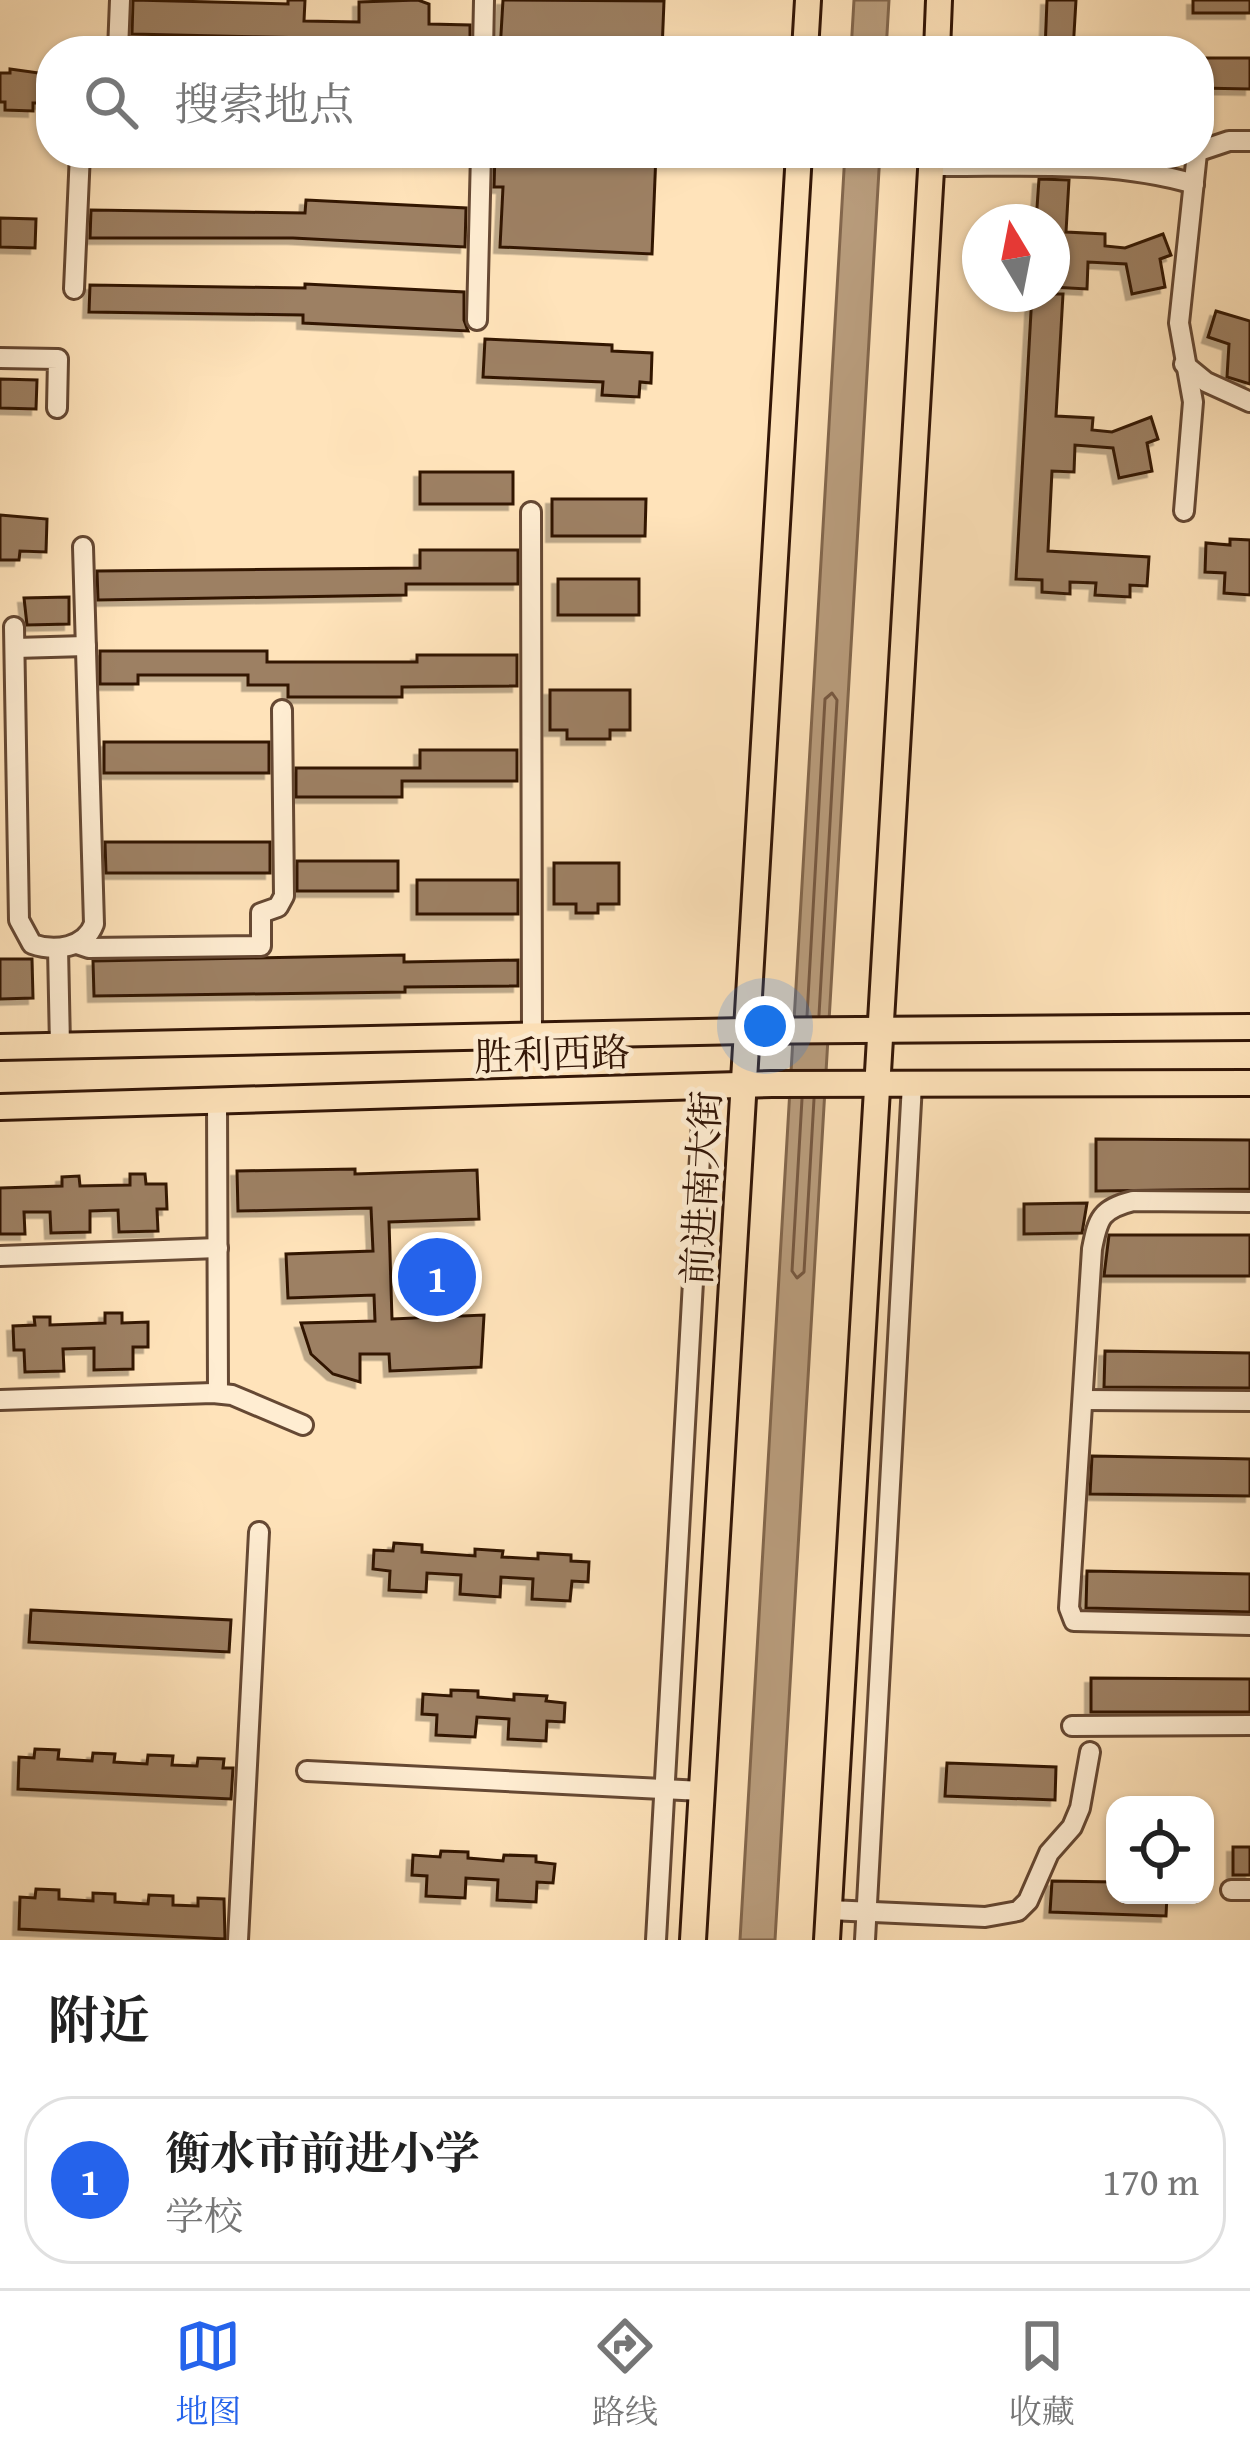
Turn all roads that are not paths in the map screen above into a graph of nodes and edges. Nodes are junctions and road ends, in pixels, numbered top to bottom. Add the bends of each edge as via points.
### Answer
1 (120, 0) edge
2 (484, 0) edge
3 (808, 0) edge
4 (939, 0) edge
5 (119, 36) edge
6 (483, 36) edge
7 (806, 36) edge
8 (938, 36) edge
9 (1250, 141) edge
10 (1214, 146) edge
11 (79, 168) edge
12 (481, 168) edge
13 (799, 168) edge
14 (931, 168) edge
15 (1087, 168) edge
16 (1196, 168) edge
17 (1194, 184) junction
18 (74, 289) dead end
19 (477, 320) dead end
20 (0, 358) edge
21 (1184, 364) junction
22 (1250, 402) edge
23 (57, 408) dead end
24 (1184, 511) dead end
25 (530, 512) dead end
26 (83, 547) dead end
27 (14, 627) dead end
28 (86, 646) junction
29 (15, 648) junction
30 (282, 710) dead end
31 (68, 946) junction
32 (1250, 1027) edge
33 (881, 1029) junction
34 (759, 1031) junction
35 (532, 1036) junction
36 (60, 1046) junction
37 (0, 1047) edge
38 (1250, 1083) edge
39 (878, 1084) junction
40 (912, 1084) junction
41 (743, 1085) junction
42 (704, 1086) junction
43 (218, 1100) junction
44 (0, 1107) edge
45 (1250, 1202) edge
46 (218, 1248) junction
47 (0, 1256) edge
48 (218, 1393) junction
49 (0, 1400) edge
50 (1083, 1400) junction
51 (1250, 1401) edge
52 (303, 1425) dead end
53 (259, 1532) dead end
54 (1250, 1625) edge
55 (1250, 1725) edge
56 (1072, 1726) dead end
57 (1090, 1752) dead end
58 (307, 1771) dead end
59 (664, 1790) junction
60 (702, 1792) junction
61 (829, 1910) junction
62 (866, 1912) junction
63 (238, 1940) edge
64 (656, 1940) edge
65 (693, 1940) edge
66 (827, 1940) edge
67 (865, 1940) edge

1 - 5 street
2 - 6 street
3 - 7 main road
4 - 8 main road
9 - 10 street
11 - 18 street
12 - 19 street
13 - 34 main road, 前进南大街
14 - 33 main road
15 - 17 street
16 - 17 street
17 - 21 street via 1179,323
20 - 23 street via 58,359
21 - 22 street
21 - 24 street via 1193,402
25 - 35 street
26 - 28 street
27 - 29 street
28 - 29 street
28 - 31 street via 94,924
29 - 31 street via 19,920 32,944
30 - 31 street via 284,896 261,913 261,946
31 - 36 street
32 - 33 main road, 胜利西路
33 - 34 main road, 胜利西路
33 - 39 main road
34 - 35 main road, 胜利西路
34 - 41 main road, 前进南大街
35 - 36 main road, 胜利西路
36 - 37 main road, 胜利西路
38 - 40 main road, 胜利西路
39 - 40 main road, 胜利西路
39 - 41 main road, 胜利西路
39 - 61 main road
40 - 62 street
41 - 42 main road, 胜利西路
41 - 60 main road, 前进南大街
42 - 43 main road, 胜利西路
42 - 59 street
43 - 44 main road, 胜利西路
43 - 46 street
45 - 50 street via 1133,1201 1098,1220
46 - 47 street
46 - 48 street
48 - 49 street
48 - 52 street
50 - 51 street
50 - 54 street via 1074,1621
53 - 63 street
55 - 56 street
57 - 62 street via 1072,1827 1018,1911
58 - 59 street
59 - 60 street
59 - 64 street
60 - 65 main road, 前进南大街
61 - 62 street
61 - 66 main road
62 - 67 street

